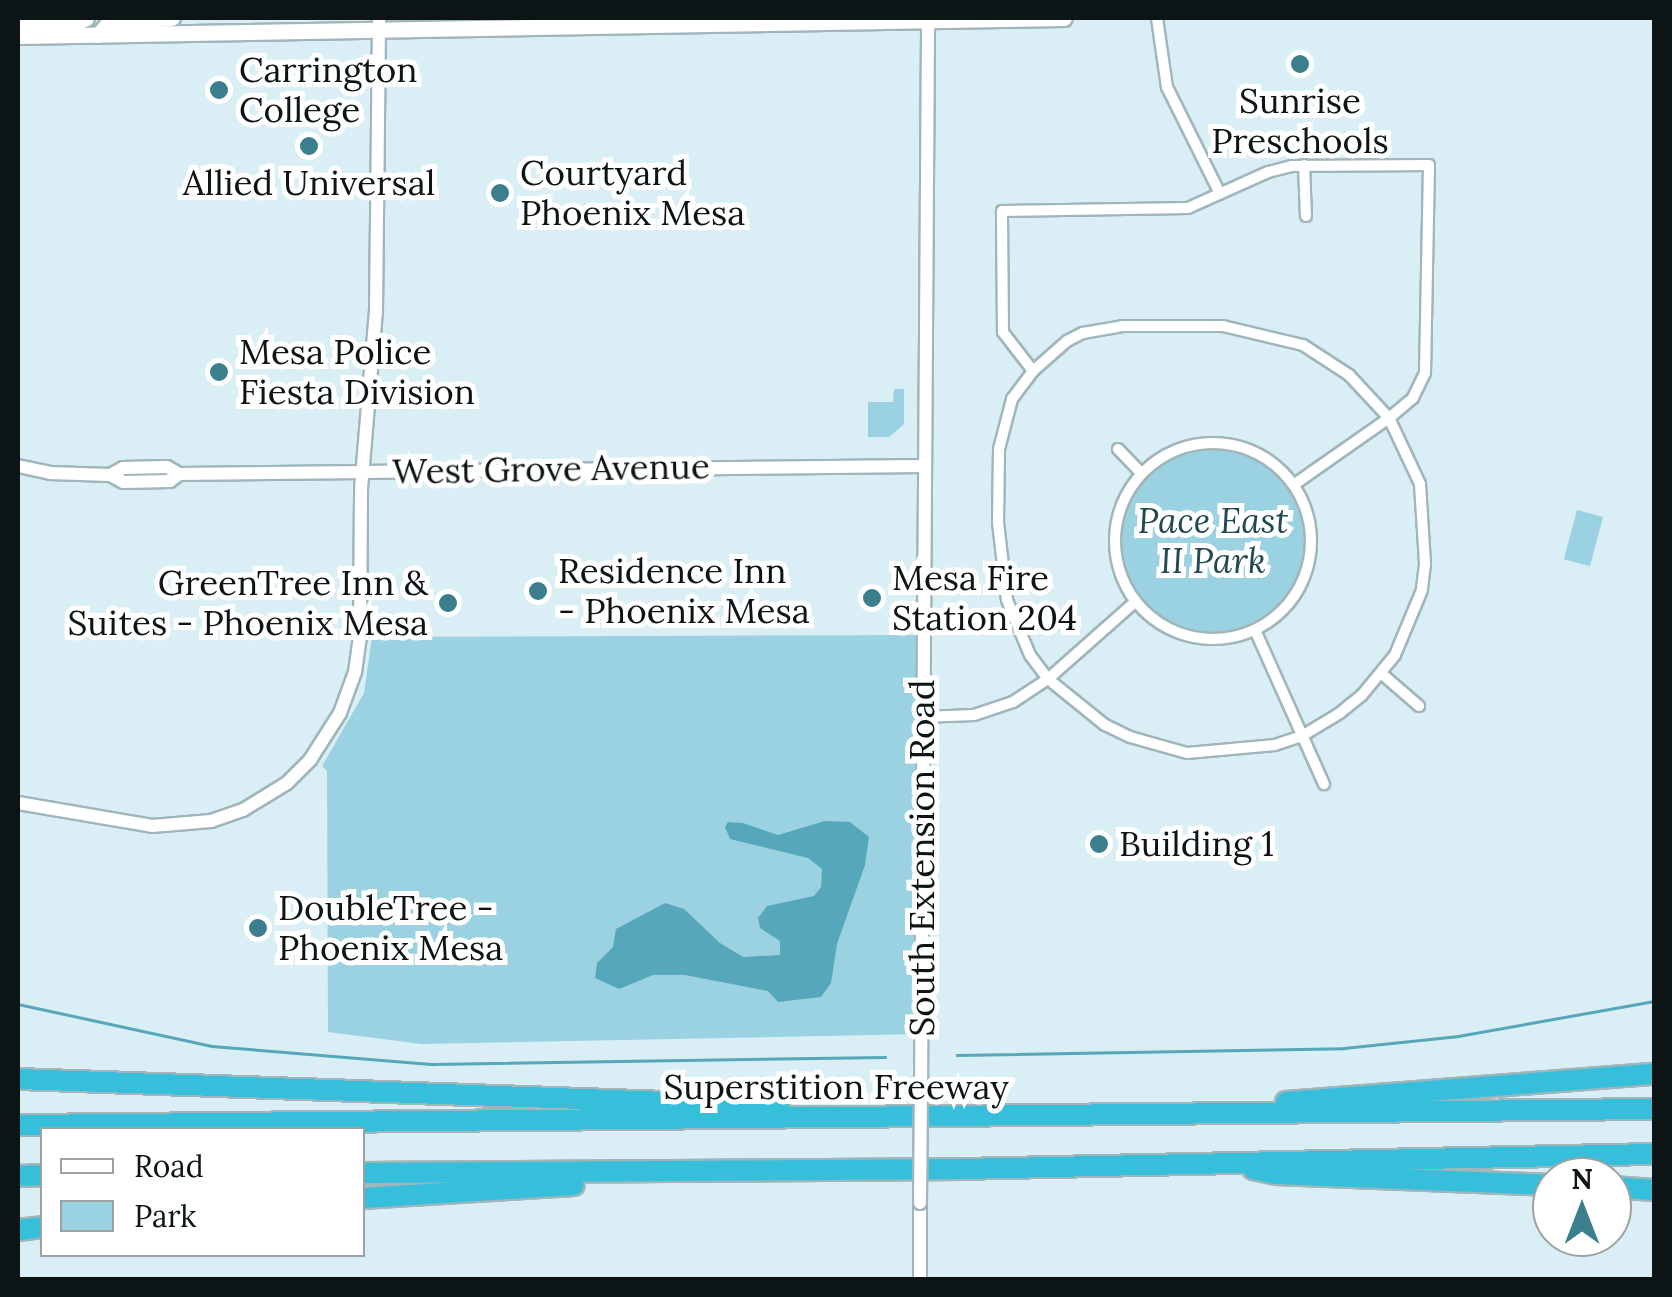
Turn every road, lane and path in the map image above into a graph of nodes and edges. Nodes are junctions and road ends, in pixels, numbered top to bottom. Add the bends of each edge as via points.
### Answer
1 (86, 18) edge
2 (172, 18) edge
3 (1064, 18) edge
4 (1157, 18) edge
5 (928, 19) edge
6 (380, 20) edge
7 (732, 20) edge
8 (592, 22) edge
9 (18, 28) edge
10 (98, 34) junction
11 (18, 36) edge
12 (1304, 166) junction
13 (1220, 194) junction
14 (1306, 216) dead end
15 (1033, 370) junction
16 (1389, 418) junction
17 (1118, 449) dead end
18 (18, 466) edge
19 (923, 466) junction
20 (363, 471) junction
21 (1141, 473) junction
22 (1296, 484) junction
23 (1134, 602) junction
24 (1255, 630) junction
25 (1382, 674) junction
26 (1048, 679) junction
27 (1420, 706) dead end
28 (922, 717) junction
29 (1302, 736) junction
30 (1324, 784) dead end
31 (18, 802) edge
32 (1654, 1074) edge
33 (18, 1080) edge
34 (1654, 1109) edge
35 (960, 1118) junction
36 (1064, 1118) junction
37 (18, 1125) edge
38 (1654, 1154) edge
39 (1216, 1162) junction
40 (960, 1169) junction
41 (365, 1173) edge
42 (1532, 1184) edge
43 (365, 1198) edge
44 (920, 1280) edge

1 - 9 main road
2 - 10 main road via 108,23
3 - 5 main road
4 - 13 street via 1167,87
5 - 7 main road
5 - 19 street, South Extension Road
6 - 8 main road
6 - 10 main road via 263,31
6 - 20 street via 376,312
7 - 8 main road
10 - 11 main road
12 - 13 street via 1268,172
12 - 14 street
12 - 16 street via 1429,166 1425,373 1413,398
13 - 15 street via 1188,208 1002,211 1003,332
15 - 16 street via 1067,341 1103,328 1250,330 1303,345 1328,360
15 - 26 street via 1003,422 998,522 1006,600
16 - 22 street
16 - 25 street via 1420,484 1426,539 1422,590
17 - 21 street
18 - 20 street, West Grove Avenue via 110,475 123,468 167,467 179,474
19 - 20 street, West Grove Avenue
19 - 28 street, South Extension Road
20 - 31 street via 358,661 340,713 287,783 243,810 168,827
21 - 22 street via 1190,445 1227,444 1276,464
21 - 23 street via 1121,502 1114,541
22 - 24 street via 1312,531 1308,566 1294,596
23 - 24 street via 1159,624 1191,636 1227,638
23 - 26 street
24 - 29 street
25 - 27 street
25 - 29 street via 1340,713
26 - 28 street via 994,711
26 - 29 street via 1106,725 1157,746 1212,754
28 - 44 street, South Extension Road, bridge
29 - 30 street
32 - 36 highway
33 - 35 highway via 832,1107
34 - 36 highway, Superstition Freeway
35 - 36 highway, Superstition Freeway
35 - 37 highway, Superstition Freeway
38 - 39 highway
39 - 40 highway
39 - 42 highway via 1276,1174
40 - 41 highway
40 - 43 highway via 813,1182

